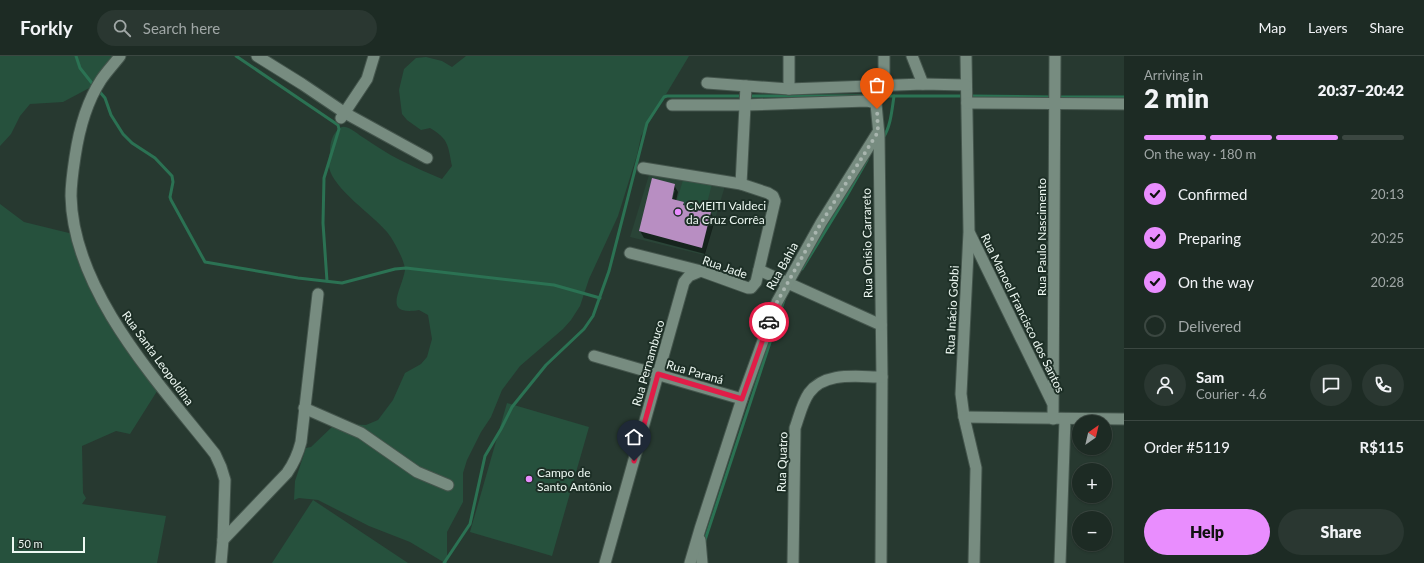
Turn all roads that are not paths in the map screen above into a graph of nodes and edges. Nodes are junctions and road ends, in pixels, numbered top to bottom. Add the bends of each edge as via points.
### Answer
1 (120, 56) edge
2 (257, 56) edge
3 (374, 56) edge
4 (789, 56) edge
5 (884, 56) edge
6 (912, 56) edge
7 (966, 56) edge
8 (1055, 56) edge
9 (707, 84) dead end
10 (923, 84) junction
11 (966, 85) junction
12 (878, 87) junction
13 (789, 89) junction
14 (746, 96) junction
15 (967, 103) junction
16 (1055, 103) junction
17 (1124, 104) edge
18 (672, 105) dead end
19 (343, 116) junction
20 (879, 133) junction
21 (427, 158) dead end
22 (642, 168) dead end
23 (741, 184) junction
24 (969, 232) junction
25 (630, 253) dead end
26 (759, 270) junction
27 (701, 272) junction
28 (787, 283) junction
29 (318, 294) dead end
30 (881, 324) junction
31 (594, 356) dead end
32 (658, 374) junction
33 (882, 377) junction
34 (742, 399) junction
35 (1053, 404) junction
36 (304, 408) junction
37 (964, 417) junction
38 (1053, 419) junction
39 (1065, 419) junction
40 (1124, 419) edge
41 (448, 485) dead end
42 (700, 529) junction
43 (223, 540) junction
44 (221, 563) edge
45 (605, 563) edge
46 (690, 563) edge
47 (702, 563) edge
48 (793, 563) edge
49 (881, 563) edge
50 (974, 563) edge
51 (1060, 563) edge

1 - 43 street, Rua Santa Leopoldina via 102,79 81,124 71,196 78,244 101,300 120,331 215,454 225,480
2 - 19 street via 302,84
3 - 19 street via 367,79
4 - 13 street
5 - 12 street
6 - 10 street
7 - 11 street, Rua Inácio Gobbi
8 - 16 street, Rua Paulo Nascimento
9 - 14 street
10 - 11 street
10 - 12 street
11 - 15 street, Rua Inácio Gobbi
12 - 13 street
13 - 14 street
14 - 18 street, Rua Onísio Carrareto
14 - 20 street, Rua Onísio Carrareto via 872,102 876,104
14 - 23 street
15 - 16 street
15 - 24 street, Rua Inácio Gobbi
16 - 17 street
16 - 35 street, Rua Paulo Nascimento
19 - 21 street
20 - 28 street, Rua Bahia via 821,223
20 - 30 street, Rua Onísio Carrareto
22 - 23 street, Rua Jade
23 - 26 street, Rua Jade via 768,193 776,201
24 - 35 street, Rua Manoel Francisco dos Santos
24 - 37 street, Rua Inácio Gobbi via 961,394
25 - 27 street, Rua Jade
26 - 27 street, Rua Jade via 754,285 748,288
26 - 28 street
27 - 32 street, Rua Pernambuco via 689,276 684,282
28 - 30 street
28 - 34 street, Rua Bahia via 770,318
29 - 36 street
30 - 33 street, Rua Onísio Carrareto
31 - 32 street, Rua Paraná
32 - 34 street, Rua Paraná
32 - 45 street, Rua Pernambuco
33 - 48 street, Rua Quatro via 838,377 823,381 809,393 795,428
33 - 49 street, Rua Onísio Carrareto
34 - 42 street, Rua Bahia
35 - 38 street, Rua Paulo Nascimento
36 - 41 street via 361,433 417,472
36 - 43 street via 301,442 294,464
37 - 38 street
37 - 50 street, Rua Inácio Gobbi via 976,468
38 - 39 street
39 - 40 street
39 - 51 street
42 - 46 street, Rua Bahia
42 - 47 street
43 - 44 street, Rua Santa Leopoldina

